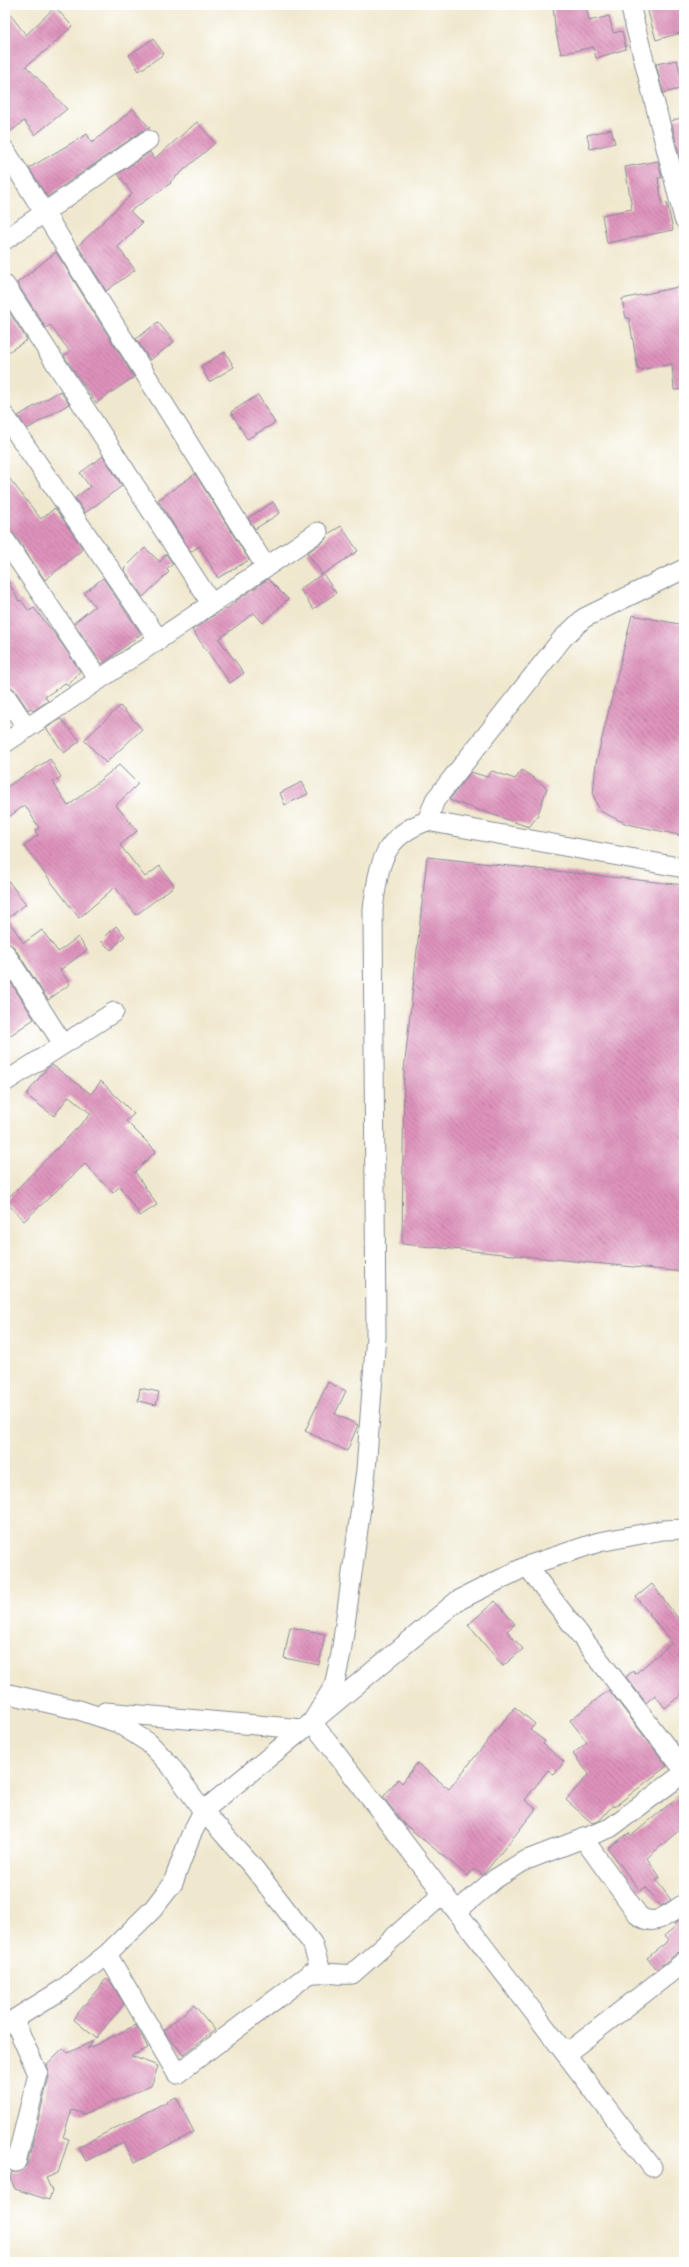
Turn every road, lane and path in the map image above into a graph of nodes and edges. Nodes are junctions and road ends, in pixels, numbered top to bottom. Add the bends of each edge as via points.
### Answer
1 (630, 5) edge
2 (148, 140) dead end
3 (5, 150) edge
4 (43, 213) junction
5 (684, 219) edge
6 (5, 240) edge
7 (5, 285) edge
8 (5, 416) edge
9 (318, 532) dead end
10 (5, 540) edge
11 (266, 567) junction
12 (684, 569) edge
13 (212, 603) junction
14 (159, 640) junction
15 (99, 680) junction
16 (5, 695) edge
17 (27, 728) junction
18 (5, 742) edge
19 (427, 821) junction
20 (684, 868) edge
21 (5, 953) edge
22 (114, 1012) dead end
23 (64, 1044) junction
24 (5, 1082) edge
25 (684, 1529) edge
26 (527, 1566) junction
27 (5, 1693) edge
28 (79, 1710) junction
29 (308, 1725) junction
30 (684, 1772) edge
31 (203, 1811) junction
32 (583, 1838) junction
33 (442, 1894) junction
34 (684, 1904) edge
35 (456, 1911) junction
36 (107, 1954) junction
37 (684, 1962) edge
38 (321, 1971) junction
39 (10, 2022) edge
40 (567, 2053) junction
41 (16, 2162) dead end
42 (652, 2167) dead end

1 - 5 street
2 - 4 street
3 - 4 street
4 - 6 street
4 - 11 street
7 - 13 street
8 - 14 street
9 - 11 street
10 - 15 street
11 - 13 street
12 - 19 street via 584,618 562,639 435,800
13 - 14 street
14 - 15 street
15 - 17 street
16 - 17 street
17 - 18 street
19 - 20 street
19 - 29 street via 408,827 395,839 384,856 378,875 373,909 376,1336 366,1470 341,1654 334,1686
21 - 23 street
22 - 23 street
23 - 24 street
25 - 26 street via 663,1530 599,1542
26 - 29 street via 457,1601
26 - 30 street
27 - 28 street
28 - 29 street
28 - 31 street via 118,1723 149,1743 170,1765
29 - 31 street
29 - 33 street via 366,1790
30 - 32 street via 610,1828
31 - 36 street via 173,1883 153,1909
31 - 38 street via 253,1867 312,1943
32 - 34 street via 638,1916 644,1920 656,1921
32 - 35 street via 524,1861 495,1879
33 - 35 street
33 - 38 street via 352,1974 339,1976
35 - 40 street
36 - 38 street via 177,2074 309,1974
36 - 39 street via 63,1989
37 - 40 street
39 - 41 street via 38,2074
40 - 42 street

